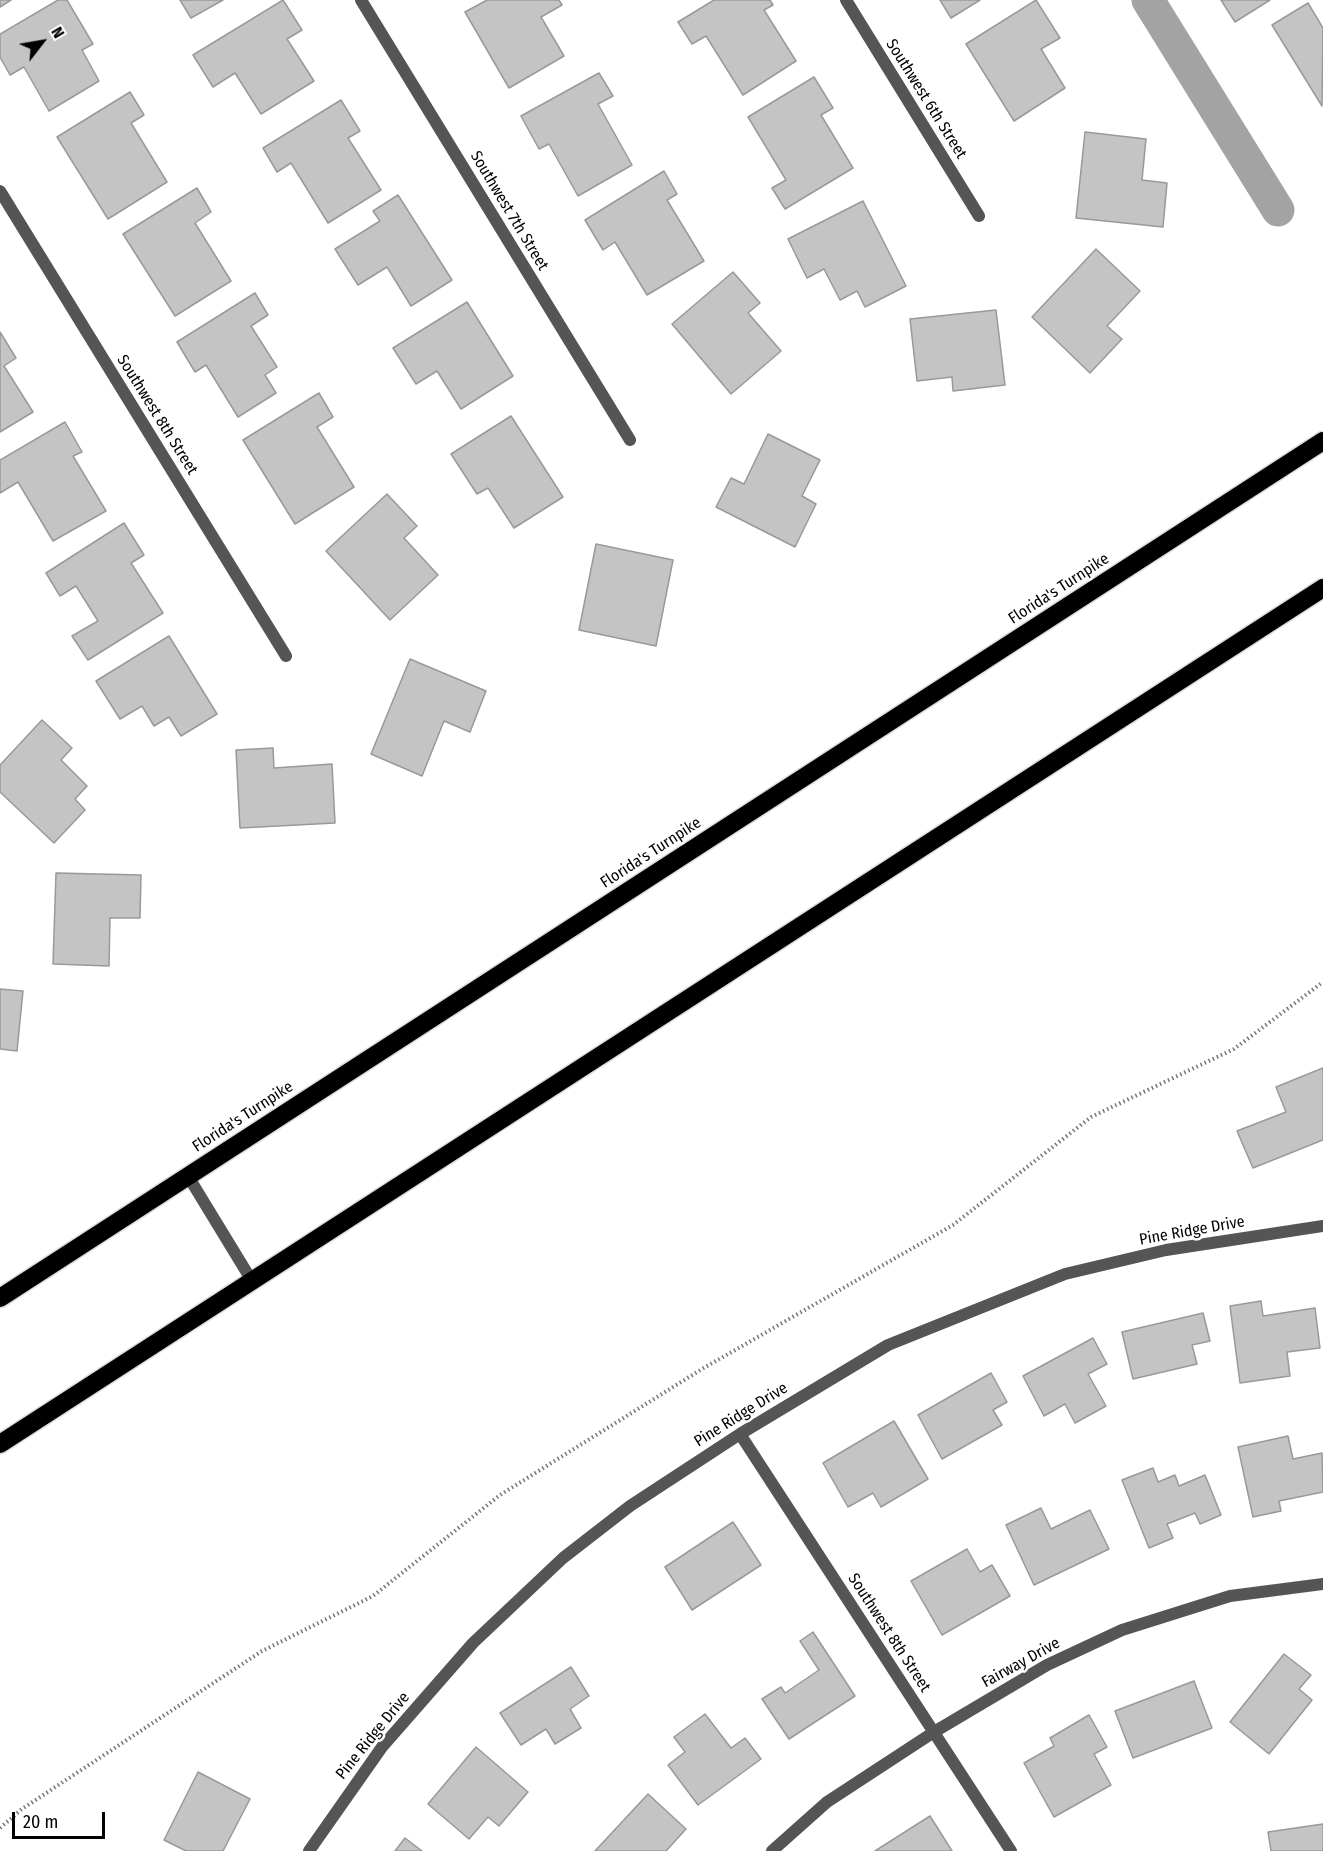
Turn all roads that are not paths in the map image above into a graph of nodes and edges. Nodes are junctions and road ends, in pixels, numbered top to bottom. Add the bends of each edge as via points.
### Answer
1 (361, 0) edge
2 (846, 0) edge
3 (0, 191) edge
4 (979, 216) dead end
5 (630, 440) dead end
6 (1323, 441) edge
7 (1323, 588) edge
8 (286, 656) dead end
9 (188, 1176) junction
10 (1323, 1226) edge
11 (252, 1281) junction
12 (0, 1298) edge
13 (740, 1434) junction
14 (0, 1444) edge
15 (1323, 1584) edge
16 (934, 1732) junction
17 (309, 1851) edge
18 (772, 1851) edge
19 (1011, 1851) edge

1 - 5 street, Southwest 7th Street
2 - 4 street, Southwest 6th Street
3 - 8 street, Southwest 8th Street
6 - 9 highway, Florida's Turnpike
7 - 11 highway
9 - 11 street
9 - 12 highway, Florida's Turnpike
10 - 13 street, Pine Ridge Drive via 1166,1250 1065,1274 888,1345
11 - 14 highway
13 - 16 street, Southwest 8th Street
13 - 17 street, Pine Ridge Drive via 630,1506 563,1558 473,1644 382,1747
15 - 16 street, Fairway Drive via 1230,1596 1122,1630 1047,1665
16 - 18 street, Fairway Drive via 827,1802
16 - 19 street, Southwest 8th Street

